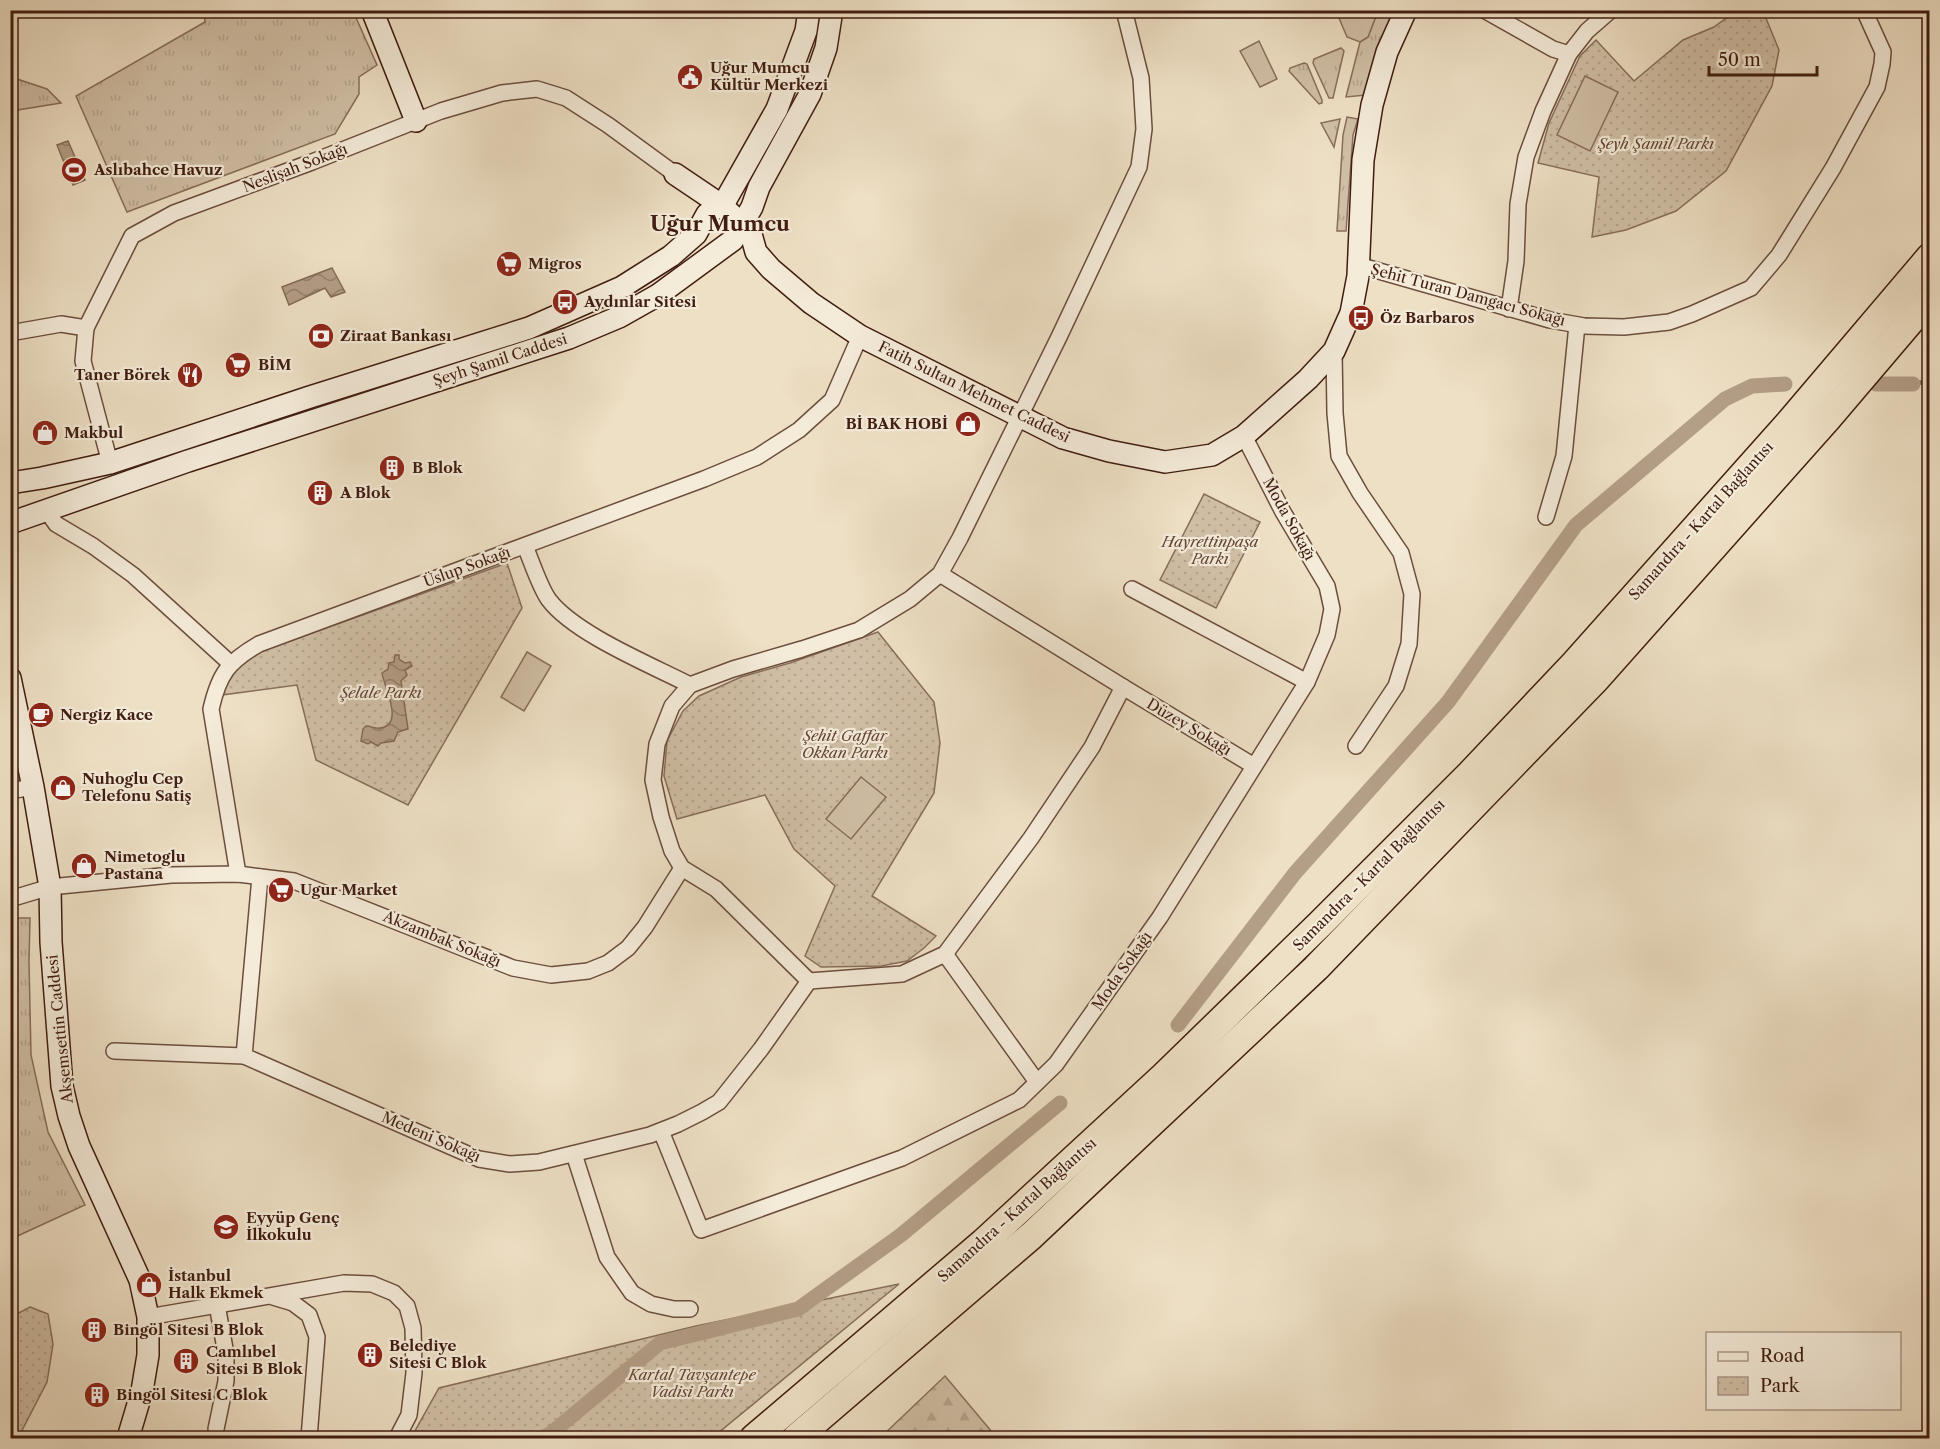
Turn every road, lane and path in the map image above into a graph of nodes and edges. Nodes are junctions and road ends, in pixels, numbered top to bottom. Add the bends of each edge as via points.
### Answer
1 (372, 10) edge
2 (809, 10) edge
3 (832, 10) edge
4 (1125, 10) edge
5 (1406, 10) edge
6 (1484, 10) edge
7 (1611, 10) edge
8 (1864, 10) edge
9 (1569, 54) junction
10 (416, 121) junction
11 (675, 174) junction
12 (721, 205) junction
13 (704, 220) junction
14 (742, 224) junction
15 (722, 248) junction
16 (756, 252) junction
17 (1929, 257) edge
18 (1358, 265) junction
19 (1929, 298) edge
20 (1509, 309) junction
21 (1577, 325) junction
22 (86, 328) junction
23 (10, 333) edge
24 (860, 336) junction
25 (1334, 351) junction
26 (1020, 416) junction
27 (1244, 436) junction
28 (110, 463) junction
29 (10, 483) edge
30 (46, 510) junction
31 (1546, 517) dead end
32 (10, 523) edge
33 (525, 546) junction
34 (940, 574) junction
35 (1132, 590) dead end
36 (231, 664) junction
37 (10, 678) edge
38 (1308, 682) junction
39 (690, 685) junction
40 (1123, 687) junction
41 (1356, 746) dead end
42 (1254, 766) junction
43 (33, 787) junction
44 (10, 791) edge
45 (682, 868) junction
46 (238, 874) junction
47 (260, 877) junction
48 (50, 887) junction
49 (10, 899) edge
50 (945, 954) junction
51 (809, 981) junction
52 (114, 1051) dead end
53 (244, 1056) junction
54 (1038, 1082) junction
55 (661, 1131) junction
56 (574, 1154) junction
57 (270, 1296) junction
58 (217, 1305) junction
59 (690, 1310) dead end
60 (148, 1317) junction
61 (216, 1429) dead end
62 (128, 1438) edge
63 (309, 1438) edge
64 (397, 1438) edge
65 (754, 1438) edge
66 (796, 1438) edge

1 - 10 street
2 - 12 street, Şeyh Şamil Caddesi via 806,31 777,109
3 - 14 street, Şeyh Şamil Caddesi via 826,48 810,94
4 - 26 street via 1141,78 1144,129 1139,167
5 - 18 street, Fatih Sultan Mehmet Caddesi via 1387,52 1372,105 1363,160
6 - 9 street
7 - 9 street
8 - 21 street, Şehit Turan Damgacı Sokağı via 1882,52 1877,87 1833,168 1762,276 1751,288 1723,302 1669,322 1624,327
9 - 20 street via 1526,157
10 - 11 street, Neslişah Sokağı via 502,93 537,89 566,98
10 - 22 street, Neslişah Sokağı via 174,213 132,236
11 - 12 street
11 - 13 street
12 - 13 street, Şeyh Şamil Caddesi
12 - 14 street
13 - 15 street via 708,236
13 - 28 street, Şeyh Şamil Caddesi via 696,234 671,256 571,311
14 - 15 street, Şeyh Şamil Caddesi
14 - 16 street, Fatih Sultan Mehmet Caddesi via 751,234
15 - 16 street
15 - 30 street, Şeyh Şamil Caddesi via 658,295 569,338
16 - 24 street, Fatih Sultan Mehmet Caddesi via 811,303
17 - 65 highway, Samandıra - Kartal Bağlantısı via 1789,423 1575,663 1470,774 1164,1077 984,1242
18 - 20 street, Şehit Turan Damgacı Sokağı
18 - 25 street, Fatih Sultan Mehmet Caddesi via 1351,313
19 - 66 highway, Samandıra - Kartal Bağlantısı via 1596,679 1316,968 1032,1236
20 - 21 street, Şehit Turan Damgacı Sokağı
21 - 31 street, Şehit Turan Damgacı Sokağı via 1564,456
22 - 23 street via 61,324
22 - 28 street, Neslişah Sokağı via 83,361
24 - 26 street, Fatih Sultan Mehmet Caddesi
24 - 33 street, Üslup Sokağı via 832,400 799,430 757,457
25 - 27 street, Fatih Sultan Mehmet Caddesi
25 - 41 street via 1339,456 1401,553 1412,594 1409,644 1396,686
26 - 27 street, Fatih Sultan Mehmet Caddesi via 1063,438 1165,462 1212,455
26 - 34 street
27 - 38 street, Moda Sokağı via 1283,512 1328,586 1332,609 1327,634
28 - 29 street, Şeyh Şamil Caddesi
30 - 32 street, Şeyh Şamil Caddesi
30 - 36 street via 56,524 133,575
33 - 36 street, Üslup Sokağı via 259,644
33 - 39 street via 548,599 568,619
34 - 39 street via 910,599 859,630
34 - 40 street, Düzey Sokağı
35 - 38 street
36 - 46 street, Üslup Sokağı via 215,689 211,709
37 - 43 street, Akşemsettin Caddesi
38 - 42 street, Moda Sokağı
39 - 45 street via 672,706 657,744 653,780 661,818
40 - 42 street, Düzey Sokağı
40 - 50 street via 1092,747
42 - 54 street, Moda Sokağı via 1160,917 1056,1064
43 - 44 street
43 - 48 street, Akşemsettin Caddesi
45 - 47 street, Akzambak Sokağı via 628,948 608,963 551,975 513,968 294,881
45 - 51 street via 716,890
46 - 47 street, Akzambak Sokağı
46 - 48 street, Akzambak Sokağı via 171,875
47 - 53 street
48 - 49 street, Akzambak Sokağı
48 - 60 street, Akşemsettin Caddesi via 61,1075 67,1106 80,1146 140,1280
50 - 51 street via 902,974
50 - 54 street
51 - 55 street, Medeni Sokağı via 719,1102
52 - 53 street
53 - 56 street, Medeni Sokağı via 478,1159 510,1164
54 - 55 street, Moda Sokağı via 1018,1100 902,1158 701,1230
55 - 56 street, Medeni Sokağı
56 - 59 street via 607,1257 632,1293 651,1304
57 - 58 street
57 - 63 street via 293,1303 309,1315 317,1337
57 - 64 street via 344,1283 372,1284 394,1293 407,1306 413,1328 414,1373 408,1414
58 - 60 street
58 - 61 street via 226,1354 226,1381
60 - 62 street, Akşemsettin Caddesi via 148,1355 142,1392

